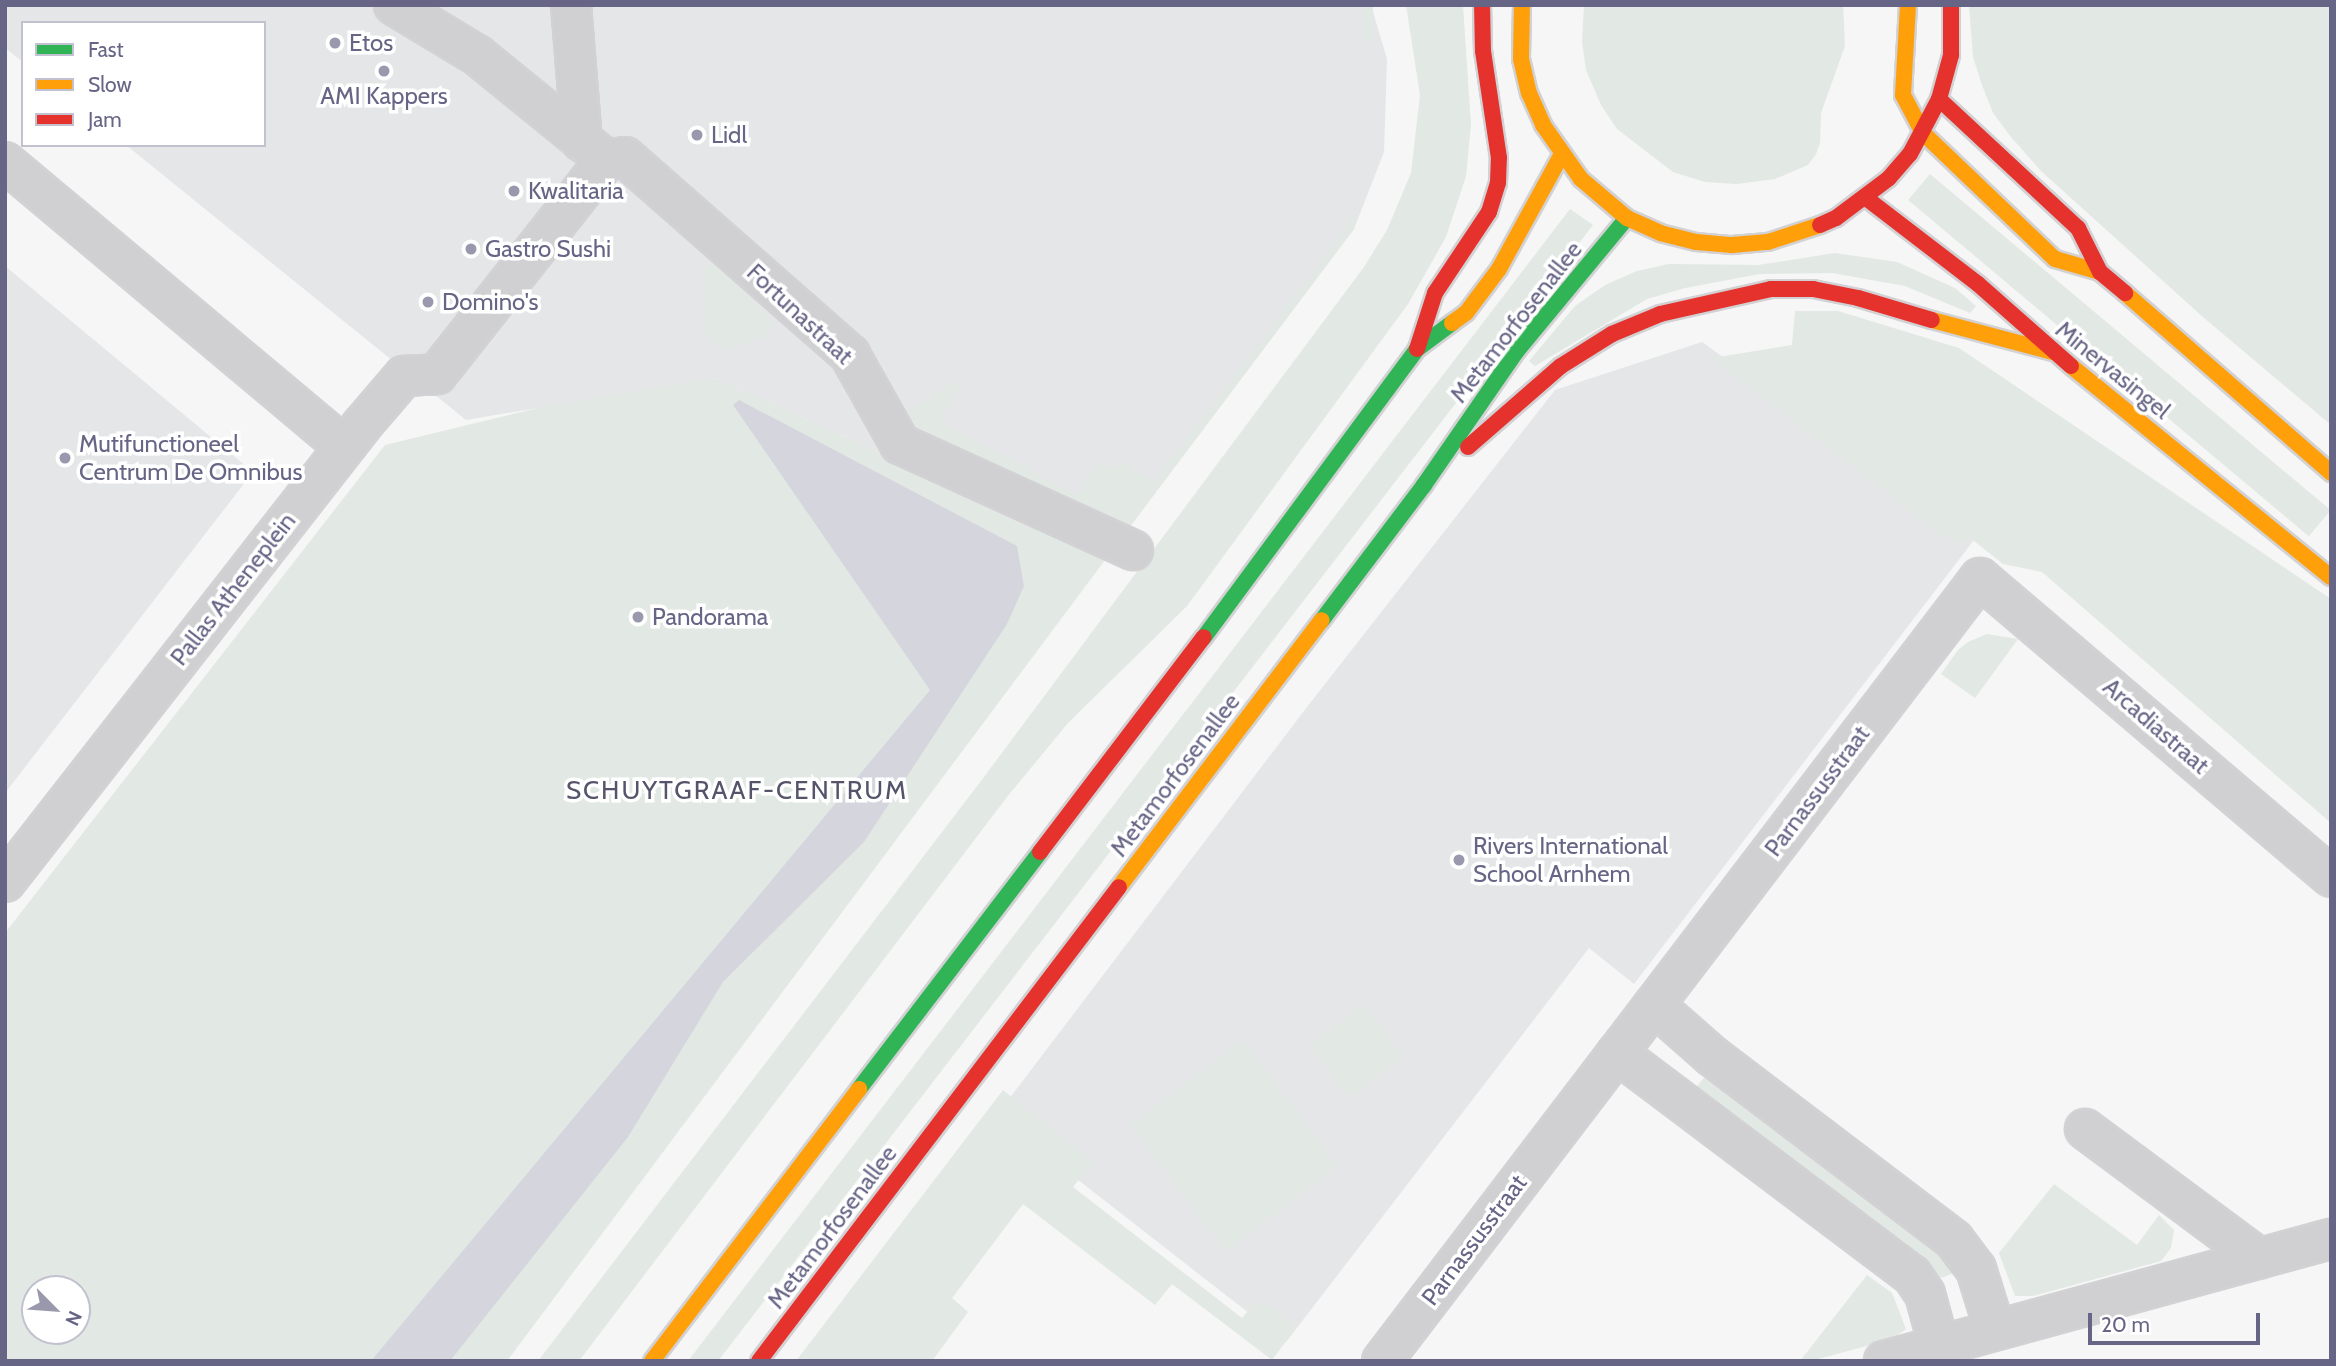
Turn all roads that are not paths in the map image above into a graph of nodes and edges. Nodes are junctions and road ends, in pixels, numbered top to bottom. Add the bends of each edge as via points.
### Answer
1 (394, 5) edge
2 (571, 5) edge
3 (1482, 5) edge
4 (1522, 5) edge
5 (1908, 5) edge
6 (1951, 5) edge
7 (1939, 99) junction
8 (1923, 133) junction
9 (594, 151) junction
10 (1562, 154) junction
11 (5, 162) edge
12 (1866, 198) junction
13 (1627, 218) junction
14 (2100, 272) junction
15 (1416, 349) junction
16 (2053, 352) junction
17 (344, 446) junction
18 (2331, 473) edge
19 (1424, 485) junction
20 (1133, 550) dead end
21 (1980, 578) joint
22 (2331, 578) edge
23 (2331, 877) edge
24 (5, 882) edge
25 (1654, 1005) junction
26 (1617, 1053) junction
27 (2085, 1129) dead end
28 (2331, 1239) edge
29 (2259, 1258) junction
30 (1995, 1330) junction
31 (1939, 1346) junction
32 (652, 1361) edge
33 (759, 1361) edge
34 (1382, 1361) edge
35 (1884, 1361) edge

1 - 9 street, Fortunastraat via 477,55
2 - 9 street
3 - 15 main road, Metamorfosenallee via 1498,183 1489,212 1435,293
4 - 10 main road via 1521,59 1529,93
5 - 8 main road via 1903,95
6 - 7 main road via 1951,55
7 - 8 main road
7 - 14 main road via 2078,228
8 - 12 main road via 1889,178
8 - 14 main road via 2055,259
9 - 17 street, Pallas Atheneplein via 437,374 404,376
9 - 20 street, Fortunastraat via 625,157 850,355 900,444
10 - 13 main road via 1581,179
10 - 15 main road, Metamorfosenallee via 1499,269 1466,313
11 - 17 street
12 - 13 main road via 1836,218 1768,242 1696,242
12 - 16 main road, Minervasingel via 1978,284
13 - 19 main road, Metamorfosenallee via 1516,352
14 - 18 main road
15 - 32 main road, Metamorfosenallee via 1213,625
16 - 19 main road via 1858,298 1813,289 1771,289 1660,314 1612,334 1561,366
16 - 22 main road, Minervasingel
17 - 24 street, Pallas Atheneplein
19 - 33 main road, Metamorfosenallee
21 - 23 street, Arcadiastraat
21 - 25 street, Parnassusstraat
25 - 26 street, Parnassusstraat
25 - 30 street via 1712,1056 1954,1240 1976,1269
26 - 31 street via 1912,1275 1925,1294
26 - 34 street, Parnassusstraat
27 - 29 street
28 - 29 street
29 - 30 street
30 - 31 street
31 - 35 street

